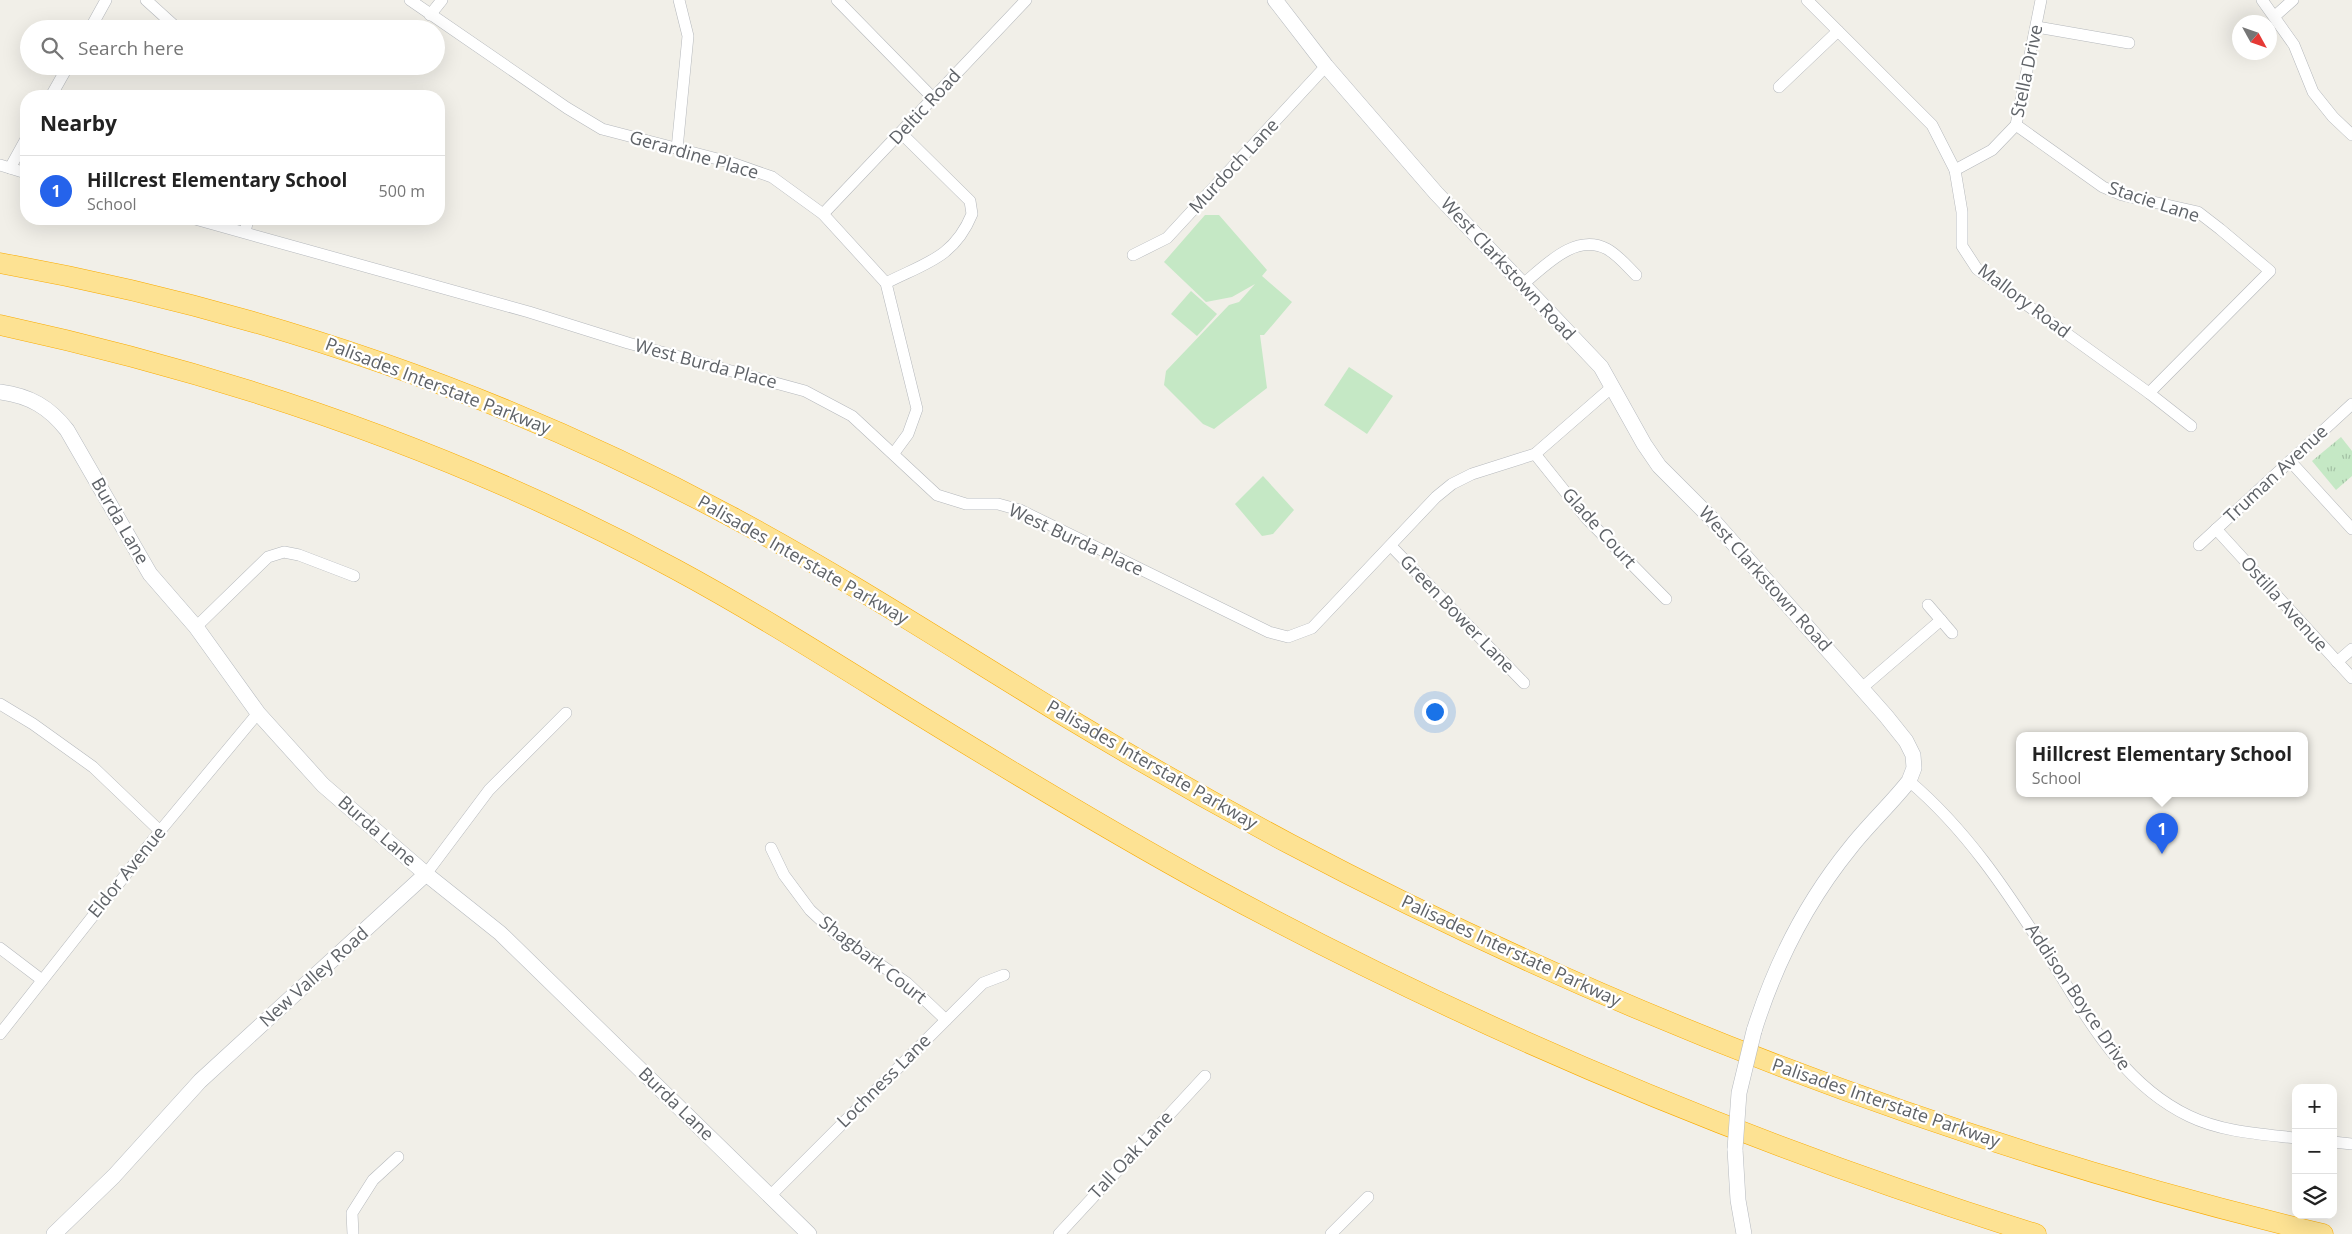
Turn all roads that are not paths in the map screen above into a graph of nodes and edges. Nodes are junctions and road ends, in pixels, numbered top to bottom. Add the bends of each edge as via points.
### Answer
1 (106, 0) edge
2 (146, 0) edge
3 (410, 0) edge
4 (442, 0) edge
5 (679, 0) edge
6 (837, 0) edge
7 (1026, 0) edge
8 (1275, 0) edge
9 (1807, 0) edge
10 (2041, 0) edge
11 (2262, 0) edge
12 (2293, 0) edge
13 (430, 15) junction
14 (2274, 15) edge
15 (2276, 15) edge
16 (2277, 19) edge
17 (95, 20) edge
18 (168, 20) edge
19 (437, 20) edge
20 (445, 25) edge
21 (2037, 27) junction
22 (1838, 31) junction
23 (2129, 43) dead end
24 (1326, 66) junction
25 (63, 75) edge
26 (1779, 87) dead end
27 (54, 90) edge
28 (934, 98) junction
29 (2016, 125) junction
30 (900, 133) junction
31 (2352, 135) edge
32 (20, 147) edge
33 (677, 149) junction
34 (5, 167) edge
35 (1955, 170) junction
36 (20, 171) edge
37 (823, 214) junction
38 (218, 225) edge
39 (247, 225) edge
40 (245, 232) junction
41 (1133, 255) dead end
42 (0, 263) edge
43 (1636, 275) dead end
44 (886, 282) junction
45 (1522, 285) junction
46 (0, 325) edge
47 (1612, 387) junction
48 (0, 392) edge
49 (2148, 393) junction
50 (2352, 404) edge
51 (2190, 426) dead end
52 (894, 453) junction
53 (1534, 454) junction
54 (2290, 461) junction
55 (2216, 529) junction
56 (2352, 529) edge
57 (2200, 544) dead end
58 (1391, 546) junction
59 (354, 576) dead end
60 (1666, 599) dead end
61 (1928, 605) dead end
62 (1941, 620) junction
63 (196, 627) junction
64 (1952, 633) dead end
65 (2352, 649) edge
66 (2337, 662) junction
67 (2352, 678) edge
68 (1524, 683) dead end
69 (1863, 687) junction
70 (0, 704) edge
71 (566, 713) dead end
72 (258, 714) junction
73 (1909, 781) junction
74 (160, 831) junction
75 (771, 848) dead end
76 (426, 874) junction
77 (0, 948) edge
78 (1004, 975) dead end
79 (42, 980) junction
80 (946, 1020) junction
81 (0, 1034) edge
82 (1205, 1076) dead end
83 (2292, 1137) edge
84 (2337, 1142) edge
85 (2352, 1144) edge
86 (398, 1157) dead end
87 (770, 1196) junction
88 (1368, 1197) dead end
89 (54, 1234) edge
90 (353, 1234) edge
91 (809, 1234) edge
92 (1059, 1234) edge
93 (1331, 1234) edge
94 (1744, 1234) edge
95 (2036, 1234) edge
96 (2323, 1234) edge

1 - 17 street
2 - 18 street
3 - 13 street, Gerardine Place
4 - 13 street
5 - 33 street via 688,36
6 - 28 street
7 - 28 street, Deltic Road
8 - 24 street, West Clarkstown Road
9 - 22 street, Mallory Road
10 - 21 street, Stella Drive
11 - 14 street
12 - 15 street
13 - 19 street, Gerardine Place
16 - 31 street via 2294,45 2313,92
20 - 33 street, Gerardine Place via 602,129
21 - 23 street
21 - 29 street, Stella Drive
22 - 26 street
22 - 35 street, Mallory Road via 1932,125
24 - 41 street, Murdoch Lane via 1167,238
24 - 45 street, West Clarkstown Road via 1436,193
25 - 27 street
28 - 30 street, Deltic Road
29 - 35 street, Stella Drive via 1992,150
29 - 49 street, Stacie Lane via 2103,186 2122,195 2198,212 2270,272
30 - 37 street, Deltic Road
30 - 44 street via 970,201 972,214 953,245 940,258
32 - 34 street
33 - 37 street, Gerardine Place via 772,177
34 - 36 street
35 - 49 street, Mallory Road via 1962,212 1962,246 1977,269
37 - 44 street, Gerardine Place
38 - 40 street, West Burda Place
39 - 40 street
40 - 52 street, West Burda Place via 805,391 852,416
42 - 96 highway, Palisades Interstate Parkway via 144,292 268,325 406,370 525,417 641,470 746,524 1182,785 1354,877 1496,946 1664,1020 1872,1100 2119,1180
43 - 45 street via 1606,248 1594,245 1576,247 1558,255
44 - 52 street, Gerardine Place via 917,409 908,434
45 - 47 street, West Clarkstown Road via 1601,368
46 - 95 highway via 124,354 237,386 374,434 508,488 702,584 1116,833 1278,922 1402,984 1553,1054 1716,1122 1865,1178
47 - 53 street, West Burda Place
47 - 69 street, West Clarkstown Road via 1659,466 1717,525
48 - 63 street, Burda Lane via 37,401 54,413 150,574
49 - 51 street, Mallory Road
50 - 54 street, Truman Avenue
52 - 58 street, West Burda Place via 937,495 966,504 998,504 1020,510 1270,632 1288,637 1312,628
53 - 58 street, West Burda Place via 1472,474 1452,484
53 - 60 street, Glade Court via 1587,519
54 - 55 street, Truman Avenue
54 - 56 street
55 - 57 street, Truman Avenue
55 - 66 street, Ostilla Avenue
58 - 68 street, Green Bower Lane
59 - 63 street via 299,555 284,552 268,556
61 - 62 street
62 - 64 street
62 - 69 street
63 - 72 street, Burda Lane
65 - 66 street
66 - 67 street, Ostilla Avenue
69 - 73 street, West Clarkstown Road via 1912,750 1914,768
70 - 74 street via 93,767
71 - 76 street, New Valley Road via 489,790
72 - 74 street, Eldor Avenue
72 - 76 street, Burda Lane via 323,785
73 - 83 street, Addison Boyce Drive via 1945,814 1974,848 2102,1040 2135,1079 2166,1103 2202,1122
73 - 94 street, bridge via 1855,841 1814,898 1780,962 1754,1031 1739,1093 1735,1150 1737,1193
74 - 79 street, Eldor Avenue
75 - 80 street, Shagbark Court via 784,875 810,910 836,935 907,983
76 - 87 street, Burda Lane via 500,933
76 - 89 street, New Valley Road via 200,1081 114,1176
77 - 79 street
78 - 80 street, Lochness Lane via 983,983
79 - 81 street, Eldor Avenue
80 - 87 street, Lochness Lane
82 - 92 street, Tall Oak Lane
84 - 85 street
86 - 90 street via 373,1180 352,1213
87 - 91 street, Burda Lane
88 - 93 street

